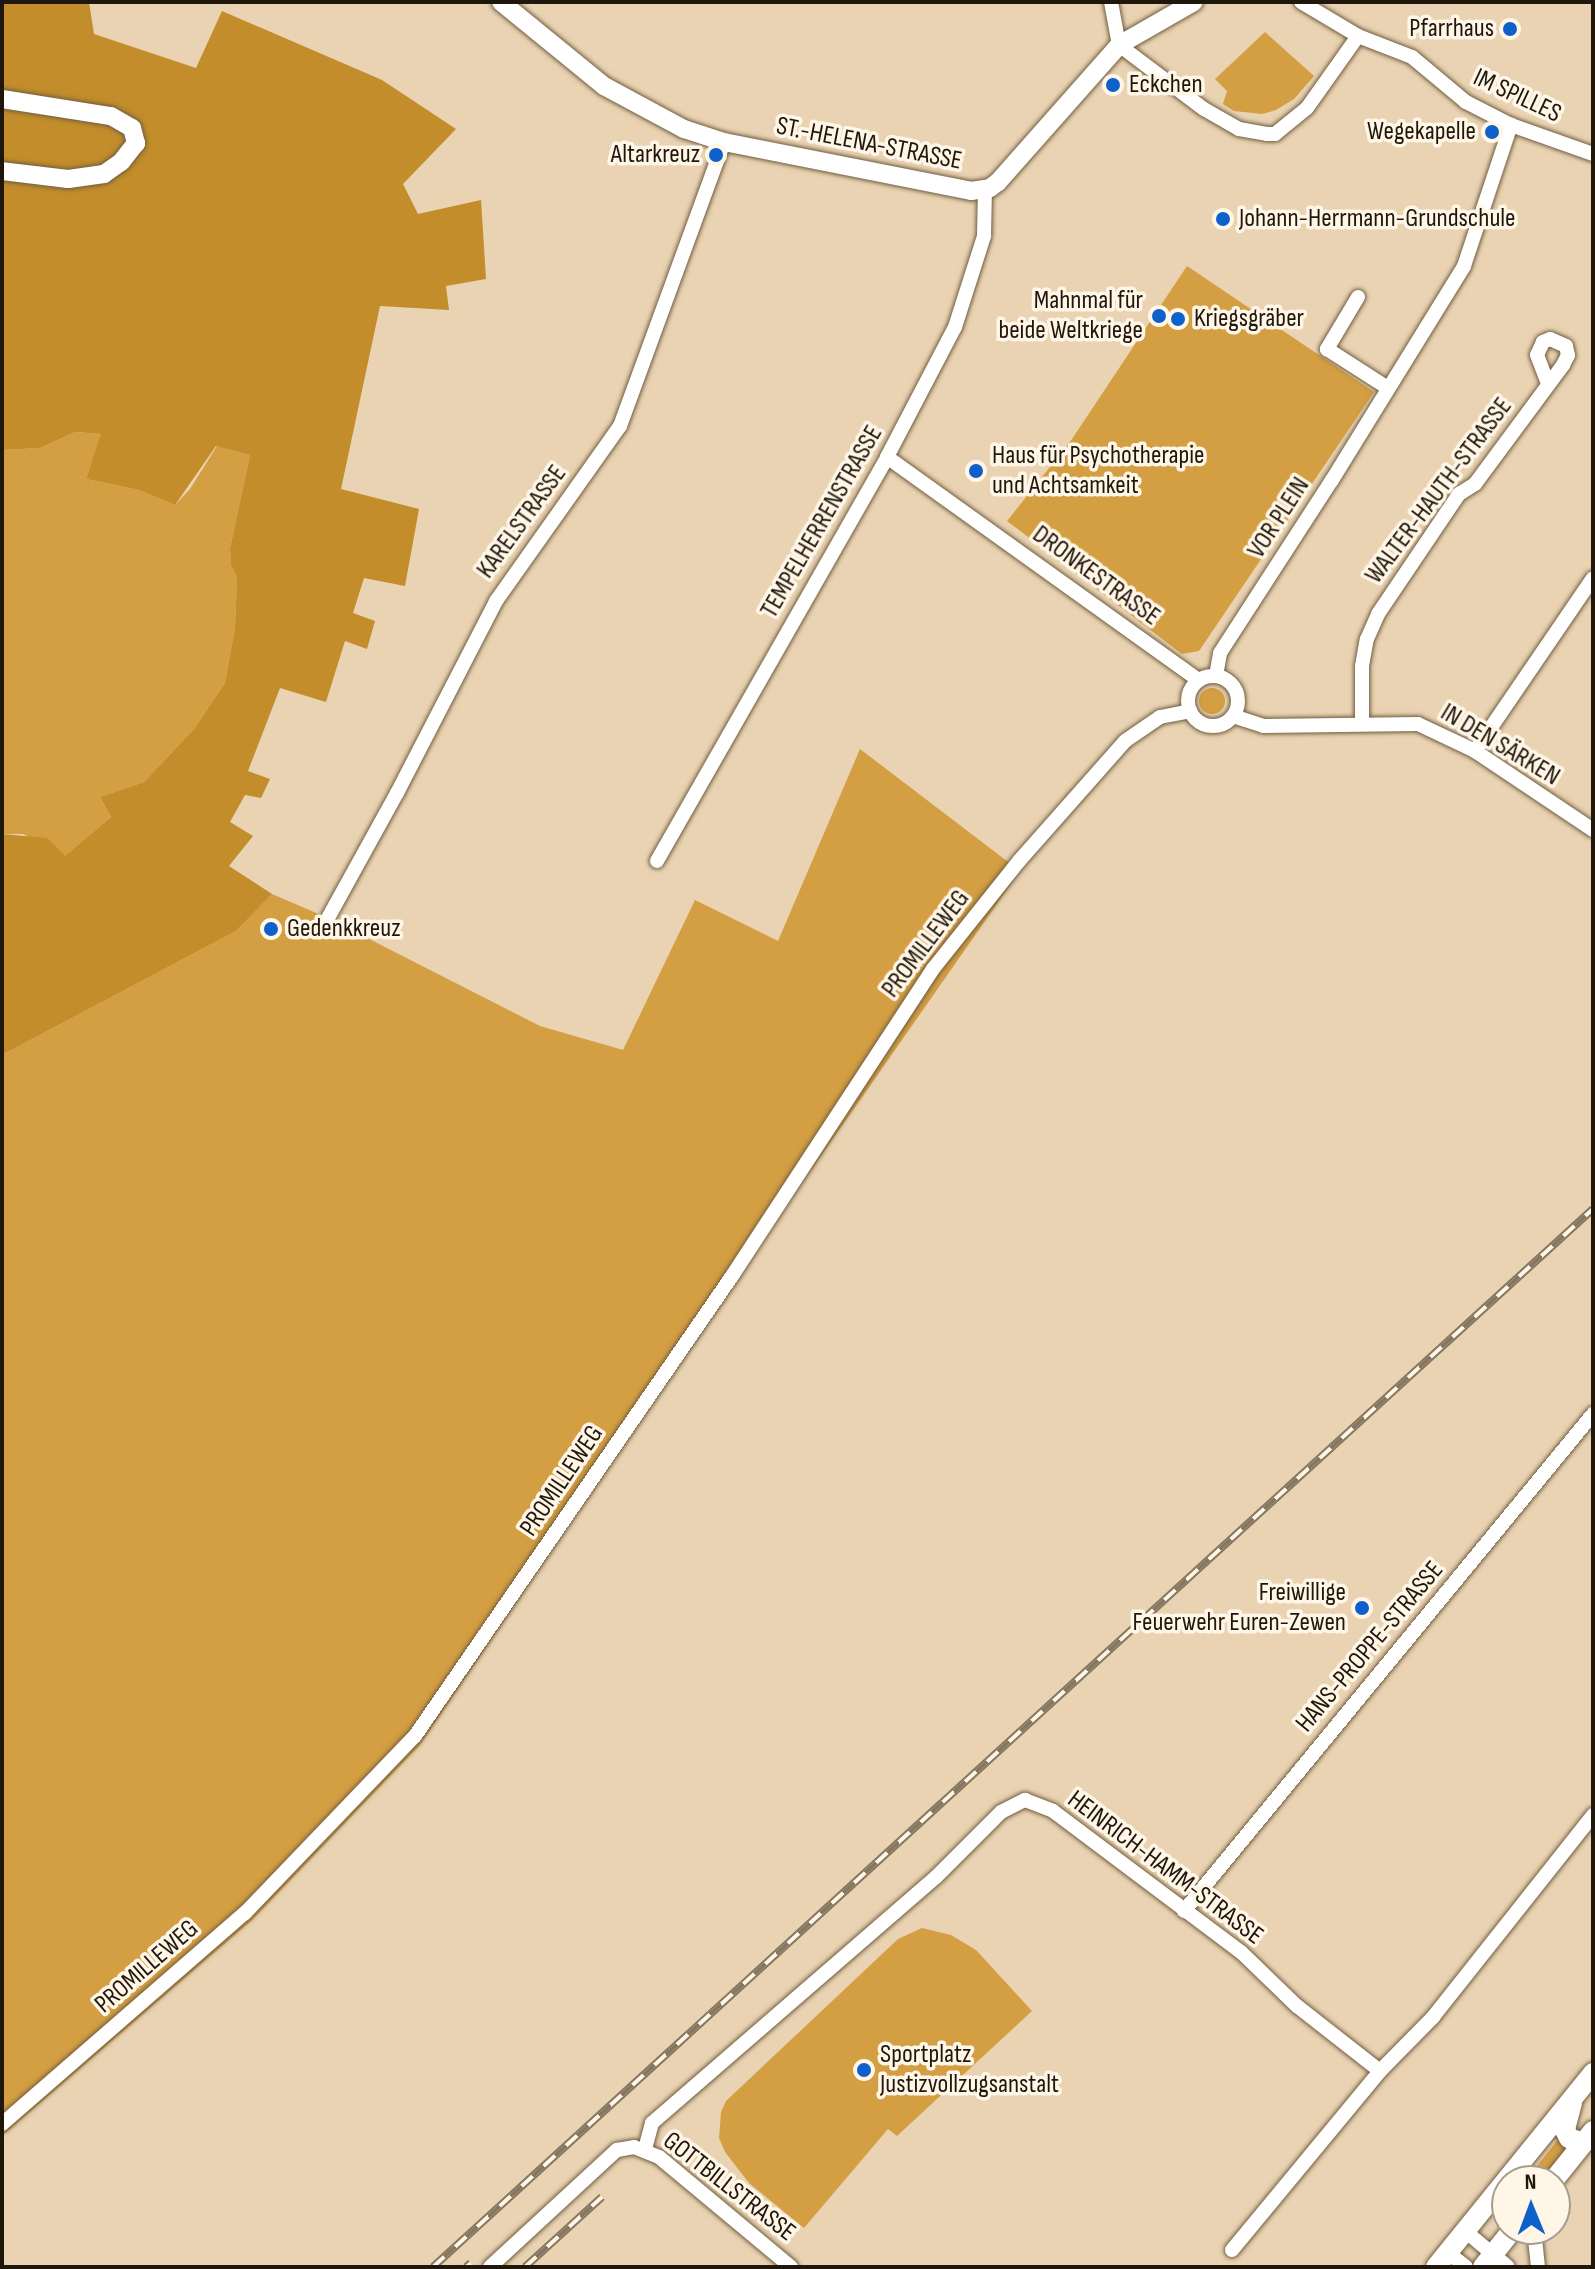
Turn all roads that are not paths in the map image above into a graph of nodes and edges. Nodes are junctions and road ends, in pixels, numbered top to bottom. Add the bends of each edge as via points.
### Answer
1 (501, 2) edge
2 (1111, 2) edge
3 (1194, 2) edge
4 (1301, 2) edge
5 (1358, 36) junction
6 (1119, 45) junction
7 (2, 99) edge
8 (1511, 125) junction
9 (724, 142) junction
10 (1593, 154) edge
11 (2, 171) edge
12 (992, 186) junction
13 (1358, 297) dead end
14 (1548, 383) dead end
15 (1388, 388) junction
16 (887, 457) junction
17 (1593, 578) edge
18 (1216, 676) junction
19 (1198, 680) junction
20 (1190, 711) junction
21 (1233, 716) junction
22 (1362, 723) junction
23 (1475, 751) junction
24 (1593, 830) edge
25 (657, 861) dead end
26 (328, 918) dead end
27 (1593, 1414) edge
28 (1593, 1815) edge
29 (1184, 1911) junction
30 (1380, 2071) junction
31 (1593, 2073) edge
32 (1575, 2095) junction
33 (2, 2124) edge
34 (1588, 2137) edge
35 (645, 2149) junction
36 (1566, 2165) edge
37 (1464, 2230) junction
38 (1504, 2245) edge
39 (1536, 2245) edge
40 (1232, 2250) dead end
41 (1442, 2259) edge
42 (1494, 2263) edge
43 (490, 2267) edge
44 (791, 2267) edge
45 (1466, 2267) edge
46 (1538, 2267) edge

1 - 9 street, ST.-HELENA-STRASSE via 604,86 684,129
2 - 6 street
3 - 6 street
4 - 5 street, IM SPILLES
5 - 6 street via 1307,108 1275,134 1239,129
5 - 8 street, IM SPILLES via 1412,57 1466,102
6 - 12 street
7 - 11 street via 111,116 132,128 136,143 104,174 68,179
8 - 10 street, IM SPILLES
8 - 15 street, VOR PLEIN via 1464,266
9 - 12 street, ST.-HELENA-STRASSE via 942,188
9 - 26 street, KARELSTRASSE via 620,426 496,601
12 - 16 street, TEMPELHERRENSTRASSE via 984,236 955,327
13 - 15 street via 1327,349
14 - 22 street, WALTER-HAUTH-STRASSE via 1475,484 1459,494 1378,614 1362,666
15 - 18 street, VOR PLEIN via 1220,653
16 - 19 street, DRONKESTRASSE
16 - 25 street, TEMPELHERRENSTRASSE
17 - 23 street
18 - 19 street
18 - 21 street via 1234,688 1238,702
19 - 20 street via 1188,697
20 - 21 street via 1199,722 1213,726
20 - 33 street, PROMILLEWEG via 1160,717 1135,732 1078,792 933,969 732,1276 415,1736 245,1913
21 - 22 street, IN DEN SÄRKEN via 1263,726
22 - 23 street, IN DEN SÄRKEN via 1418,724
23 - 24 street, IN DEN SÄRKEN
27 - 29 street, HANS-PROPPE-STRASSE
28 - 30 street via 1433,2017
29 - 30 street, HEINRICH-HAMM-STRASSE via 1241,1952 1297,2006
29 - 35 street, HEINRICH-HAMM-STRASSE via 1053,1811 1025,1800 1001,1812 944,1869 652,2123
30 - 40 street
31 - 32 main road
32 - 34 main road via 1565,2130 1569,2138
32 - 37 main road
34 - 36 main road
35 - 43 street, GOTTBILLSTRASSE via 617,2150
35 - 44 street, GOTTBILLSTRASSE
37 - 41 main road
37 - 42 street
38 - 42 main road
39 - 46 street
41 - 45 street

